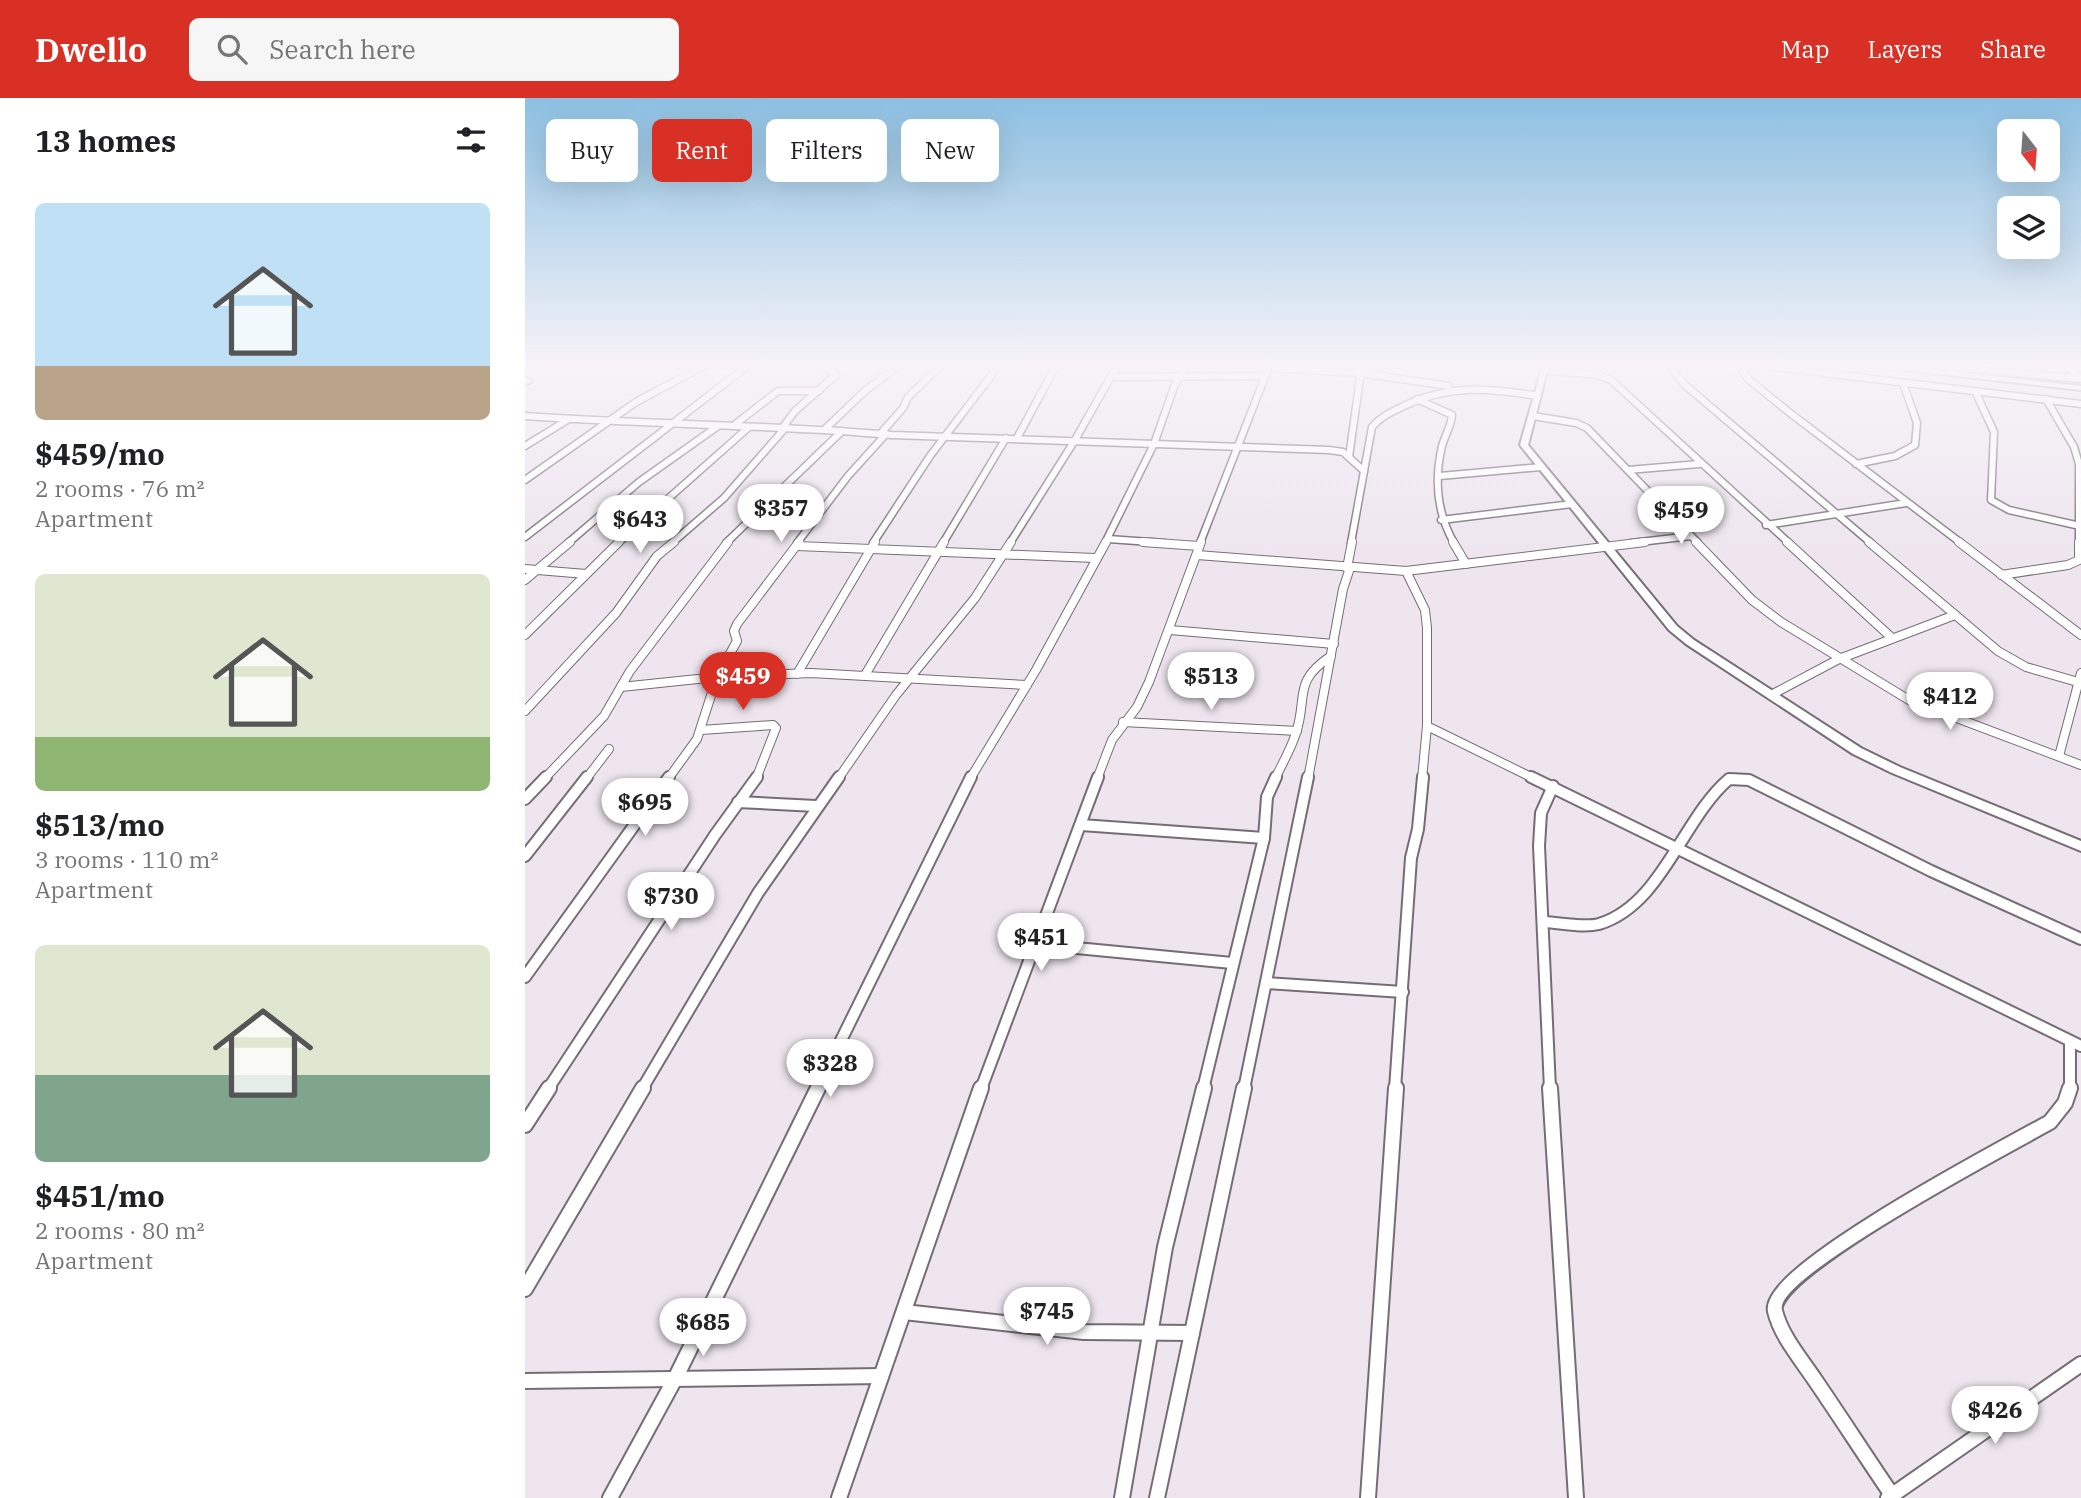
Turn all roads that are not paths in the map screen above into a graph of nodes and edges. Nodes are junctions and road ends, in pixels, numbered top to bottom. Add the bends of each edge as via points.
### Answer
1 (553, 429) edge
2 (596, 429) edge
3 (665, 429) edge
4 (713, 429) edge
5 (746, 429) edge
6 (782, 429) edge
7 (831, 429) edge
8 (887, 429) edge
9 (950, 429) edge
10 (1022, 429) edge
11 (1081, 429) edge
12 (1160, 429) edge
13 (1247, 429) edge
14 (1353, 429) edge
15 (1373, 429) edge
16 (1450, 429) edge
17 (1529, 429) edge
18 (1585, 429) edge
19 (1662, 429) edge
20 (1737, 429) edge
21 (1812, 429) edge
22 (1917, 429) edge
23 (1993, 429) edge
24 (2063, 429) edge
25 (842, 430) junction
26 (883, 434) junction
27 (944, 437) junction
28 (1006, 438) junction
29 (1017, 438) junction
30 (1075, 440) junction
31 (1154, 444) junction
32 (525, 446) edge
33 (1240, 449) junction
34 (1349, 457) junction
35 (1699, 464) junction
36 (1856, 464) junction
37 (1541, 467) junction
38 (1364, 471) junction
39 (1628, 471) junction
40 (1440, 476) junction
41 (525, 480) edge
42 (1906, 503) junction
43 (1572, 504) junction
44 (1840, 516) junction
45 (1441, 520) junction
46 (1766, 525) junction
47 (2080, 526) edge
48 (1691, 536) junction
49 (525, 537) edge
50 (1108, 539) junction
51 (1605, 545) junction
52 (797, 546) junction
53 (873, 548) junction
54 (940, 550) junction
55 (1198, 550) junction
56 (1006, 552) junction
57 (1095, 558) junction
58 (1466, 564) junction
59 (1349, 568) junction
60 (525, 569) edge
61 (536, 570) junction
62 (1406, 571) junction
63 (586, 573) junction
64 (2001, 575) junction
65 (525, 580) edge
66 (1955, 615) junction
67 (1170, 630) junction
68 (525, 635) edge
69 (2081, 635) edge
70 (1892, 638) junction
71 (1332, 650) junction
72 (1839, 659) junction
73 (797, 674) junction
74 (865, 675) junction
75 (717, 677) junction
76 (911, 677) junction
77 (2080, 679) edge
78 (1027, 685) junction
79 (621, 687) junction
80 (1771, 695) junction
81 (525, 711) edge
82 (1123, 722) junction
83 (1427, 726) junction
84 (701, 730) junction
85 (1297, 730) junction
86 (609, 749) dead end
87 (2059, 756) junction
88 (2081, 765) edge
89 (1553, 786) junction
90 (525, 799) edge
91 (738, 802) junction
92 (816, 806) junction
93 (1081, 825) junction
94 (1264, 838) junction
95 (2081, 846) edge
96 (1679, 847) junction
97 (525, 856) edge
98 (1545, 922) junction
99 (2081, 939) edge
100 (1035, 944) junction
101 (1232, 963) junction
102 (525, 977) edge
103 (1266, 983) junction
104 (1403, 992) junction
105 (2075, 1044) edge
106 (525, 1125) edge
107 (525, 1289) edge
108 (904, 1312) junction
109 (1192, 1334) junction
110 (1147, 1336) junction
111 (2081, 1364) edge
112 (881, 1376) junction
113 (676, 1377) junction
114 (525, 1381) edge
115 (1890, 1496) edge
116 (610, 1498) edge
117 (839, 1498) edge
118 (1122, 1498) edge
119 (1157, 1498) edge
120 (1368, 1498) edge
121 (1576, 1498) edge

1 - 32 street
2 - 41 street
3 - 49 street
4 - 61 street via 639,482
5 - 63 street
6 - 81 street via 724,498 657,556 616,612
7 - 25 street
8 - 26 street
9 - 27 street
10 - 29 street
11 - 30 street
12 - 31 street
13 - 33 street
14 - 34 street
15 - 38 street
16 - 40 street via 1442,447
17 - 37 street via 1524,445
18 - 39 street
19 - 35 street
20 - 44 street
21 - 36 street
22 - 36 street via 1917,442 1905,455
23 - 47 street via 1991,499 2008,510
24 - 47 street via 2077,455
25 - 26 street
25 - 79 street via 729,540
26 - 27 street
26 - 52 street
27 - 28 street
27 - 53 street
28 - 29 street
28 - 54 street
29 - 30 street
30 - 31 street
30 - 56 street
31 - 33 street
31 - 50 street
33 - 34 street via 1329,450
33 - 55 street
34 - 38 street
35 - 39 street
35 - 46 street
36 - 42 street
37 - 40 street
37 - 43 street
38 - 59 street
39 - 48 street
40 - 45 street
42 - 44 street
42 - 64 street
43 - 45 street
43 - 51 street
44 - 46 street
44 - 66 street
45 - 58 street
46 - 70 street
47 - 64 street via 2079,560 2075,563
48 - 51 street
48 - 72 street via 1765,610
50 - 55 street
50 - 57 street
51 - 58 street
51 - 80 street via 1681,635
52 - 53 street
52 - 75 street via 737,624 737,642
53 - 54 street
53 - 73 street
54 - 56 street
54 - 74 street
55 - 59 street
55 - 67 street
56 - 57 street
56 - 76 street via 968,608
57 - 78 street
58 - 62 street
59 - 62 street
59 - 71 street
60 - 61 street
61 - 63 street
61 - 65 street
62 - 83 street via 1427,618
63 - 68 street
64 - 69 street
66 - 70 street
66 - 77 street via 2012,660
67 - 71 street
67 - 82 street via 1136,710
70 - 72 street
71 - 85 street via 1308,675
71 - 103 street
72 - 80 street
72 - 87 street via 1922,705
73 - 74 street
73 - 75 street
74 - 76 street
75 - 79 street
75 - 84 street
76 - 78 street
76 - 92 street
77 - 87 street
78 - 113 street via 977,765
79 - 90 street via 581,743
80 - 95 street via 1886,765
82 - 85 street
82 - 93 street
83 - 89 street
83 - 104 street via 1418,830 1411,858
84 - 91 street via 776,727 765,763
84 - 102 street via 683,762
85 - 94 street via 1267,797
86 - 97 street
87 - 88 street
89 - 96 street
89 - 98 street via 1544,800 1539,827
91 - 92 street
91 - 106 street
92 - 107 street via 758,893
93 - 94 street
93 - 100 street
94 - 101 street
96 - 98 street via 1629,911 1596,925
96 - 99 street via 1714,791 1729,779 1742,778
96 - 105 street
98 - 121 street via 1549,1070
100 - 101 street
100 - 108 street
101 - 110 street
103 - 104 street
103 - 109 street
104 - 120 street
105 - 115 street via 2071,1091 2050,1122 1890,1211 1790,1280 1775,1298 1774,1310 1788,1340
108 - 110 street
108 - 112 street
109 - 110 street
109 - 119 street
110 - 118 street
111 - 115 street
112 - 113 street
112 - 117 street
113 - 114 street
113 - 116 street

